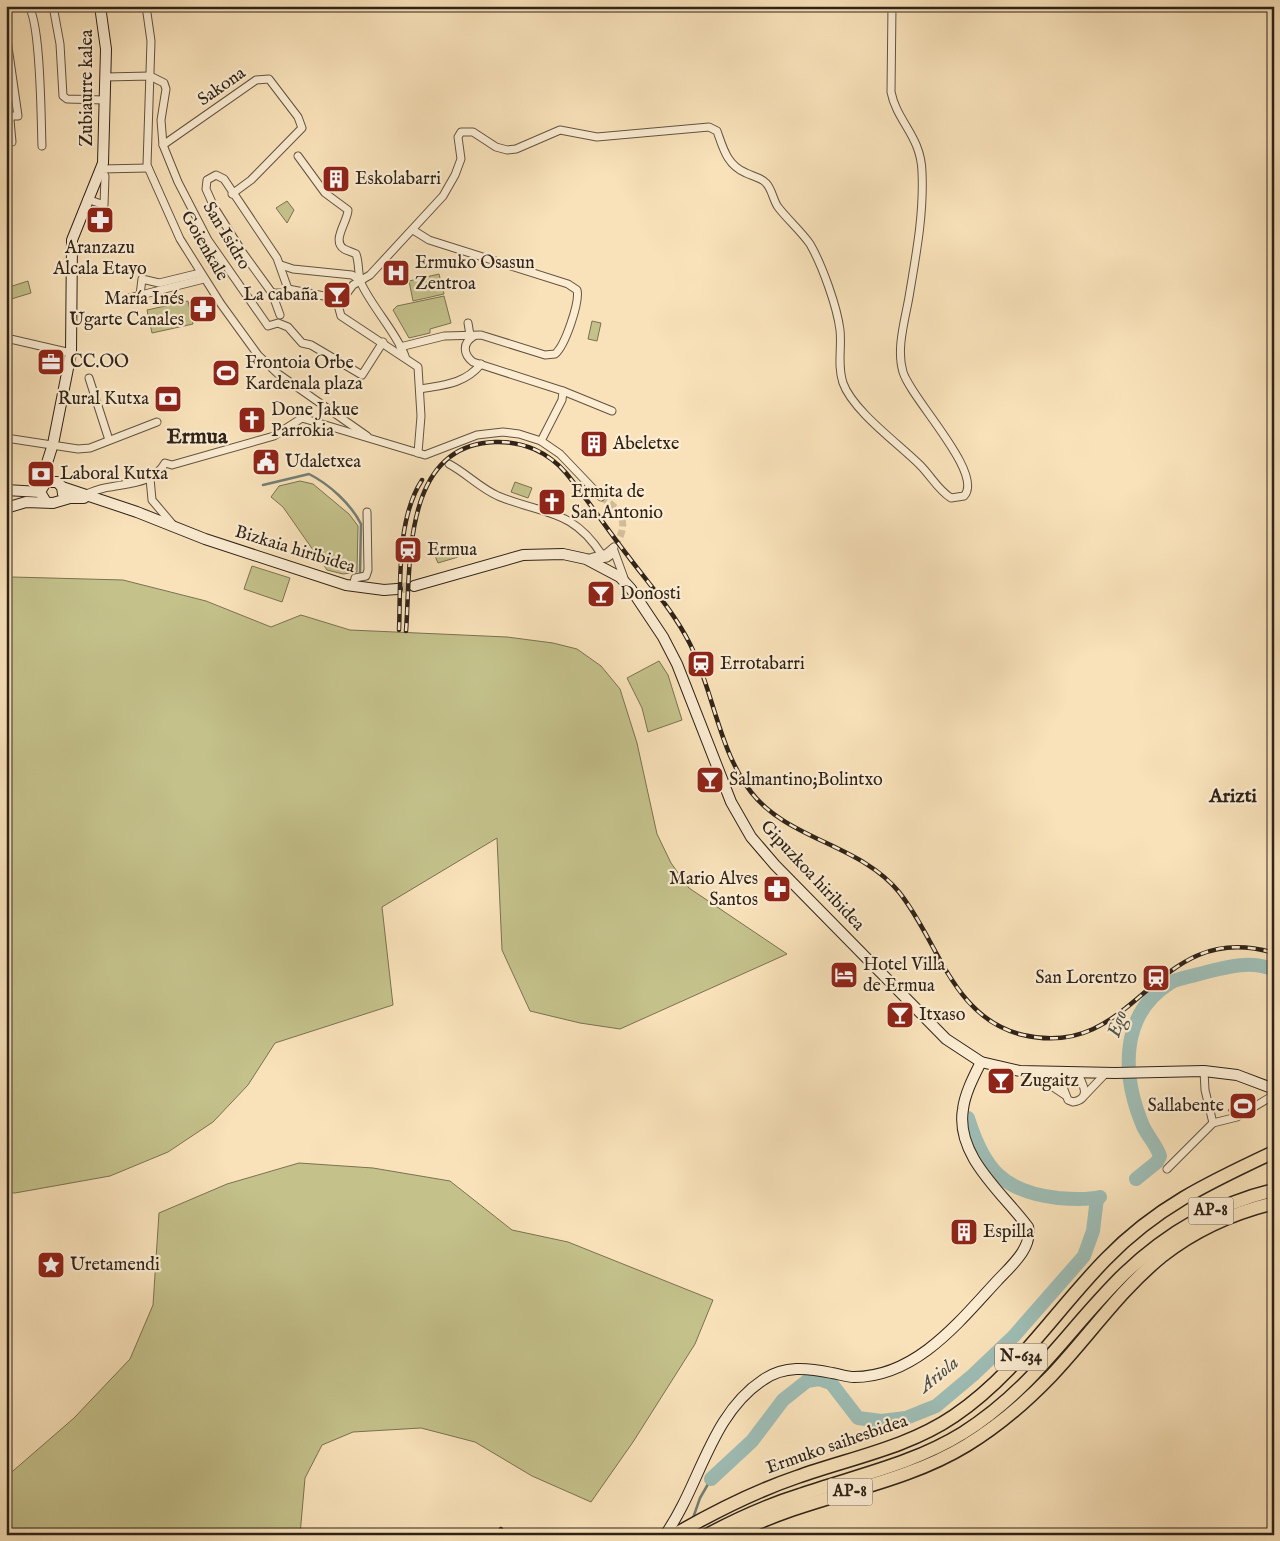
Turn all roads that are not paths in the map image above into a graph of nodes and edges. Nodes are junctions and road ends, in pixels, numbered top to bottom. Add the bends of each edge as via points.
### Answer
1 (53, 6) edge
2 (100, 6) edge
3 (146, 6) edge
4 (892, 6) edge
5 (32, 8) edge
6 (6, 33) edge
7 (150, 76) junction
8 (106, 78) junction
9 (105, 100) junction
10 (12, 142) dead end
11 (163, 145) junction
12 (42, 146) dead end
13 (298, 156) dead end
14 (148, 168) junction
15 (101, 169) junction
16 (232, 194) junction
17 (87, 199) junction
18 (413, 230) junction
19 (281, 265) junction
20 (202, 276) junction
21 (360, 281) junction
22 (288, 290) junction
23 (272, 293) junction
24 (140, 295) junction
25 (125, 299) dead end
26 (338, 305) junction
27 (279, 319) junction
28 (468, 323) dead end
29 (472, 336) junction
30 (6, 338) edge
31 (383, 342) junction
32 (397, 346) junction
33 (72, 353) junction
34 (481, 364) junction
35 (89, 378) dead end
36 (420, 389) junction
37 (563, 391) junction
38 (612, 410) dead end
39 (156, 422) dead end
40 (367, 436) junction
41 (6, 438) edge
42 (109, 440) junction
43 (542, 441) junction
44 (53, 444) junction
45 (418, 453) junction
46 (50, 458) junction
47 (449, 464) dead end
48 (150, 478) junction
49 (60, 485) junction
50 (6, 490) edge
51 (43, 491) junction
52 (83, 495) junction
53 (601, 498) tunnel mouth
54 (95, 499) junction
55 (59, 501) junction
56 (6, 508) edge
57 (368, 512) dead end
58 (181, 530) junction
59 (614, 549) junction
60 (602, 555) junction
61 (586, 559) junction
62 (353, 586) junction
63 (414, 586) tunnel mouth
64 (396, 589) tunnel mouth
65 (631, 589) junction
66 (981, 1062) junction
67 (1028, 1071) junction
68 (1204, 1071) junction
69 (1066, 1072) junction
70 (1077, 1072) junction
71 (1106, 1073) junction
72 (1274, 1089) edge
73 (1065, 1094) junction
74 (1085, 1095) junction
75 (1274, 1096) edge
76 (1213, 1123) junction
77 (1274, 1152) edge
78 (1167, 1169) dead end
79 (1274, 1190) edge
80 (1274, 1202) edge
81 (1158, 1252) junction
82 (1126, 1280) junction
83 (665, 1535) edge
84 (674, 1535) edge
85 (707, 1535) edge
86 (733, 1535) edge

1 - 9 street via 60,44 62,96 67,99
2 - 8 street, Zubiaurre kalea
3 - 7 street, Goienkale via 151,41
4 - 18 street via 891,92 917,142 922,170 920,221 902,340 903,371 918,401 964,465 969,485 967,493 959,498 943,493 921,466 867,416 850,395 840,368 840,330 835,310 814,252 778,206 766,183 742,172 728,159 722,151 717,131 709,127 597,137 560,130 507,150 466,131 458,137 461,159 444,196
5 - 12 street via 39,52
6 - 10 street via 18,116 11,116 10,120
7 - 8 street
7 - 11 street via 164,83 166,89 162,111
7 - 14 street, Goienkale
8 - 9 street, Zubiaurre kalea
9 - 15 street, Zubiaurre kalea
11 - 16 street, Sakona via 256,80 269,79 298,117 302,128 251,180
11 - 27 street, San Isidro via 208,240 268,326
13 - 21 street via 325,193 347,208 340,241 344,249 356,254
14 - 15 street
14 - 20 street, Goienkale via 180,239
15 - 17 street
15 - 17 street via 105,176 104,205
16 - 19 street
16 - 23 street via 221,176 207,180 214,207
17 - 33 street via 72,240
18 - 21 street via 366,279
18 - 29 street via 429,240 568,284 577,290 576,306 564,341 555,354 545,355 488,337
19 - 21 street via 352,275
19 - 22 street
20 - 24 street
20 - 24 street via 159,283 142,278
20 - 40 street, Goienkale via 264,361
21 - 26 street
21 - 32 street
22 - 23 street
22 - 26 street via 329,297
23 - 27 street
24 - 25 street
26 - 31 street via 341,316
27 - 31 street via 302,343 362,375
28 - 29 street
29 - 32 street via 444,336
29 - 34 street via 467,341 466,352 470,360
30 - 33 street
31 - 32 street
32 - 36 street via 418,367
33 - 44 street
34 - 36 street via 462,380
34 - 37 street
35 - 42 street
36 - 45 street
37 - 38 street
37 - 43 street via 562,400
39 - 42 street
40 - 45 street
40 - 48 street via 302,418 274,436 178,464 168,466 166,463
41 - 44 street
42 - 44 street via 78,449
43 - 45 street via 519,434 489,432 425,455
43 - 53 street via 567,460
44 - 46 street
46 - 49 street
46 - 51 street
47 - 60 street via 497,496 572,522 586,533
48 - 52 street
48 - 58 street via 152,500
49 - 51 street
49 - 52 street
49 - 55 street via 63,495
50 - 51 street
51 - 55 street via 53,503
51 - 56 street via 26,502
52 - 54 street
54 - 55 street
54 - 58 street, Bizkaia hiribidea
57 - 62 street via 368,570 366,576 355,578
58 - 62 street, Bizkaia hiribidea
59 - 60 street
59 - 61 street via 610,557 598,561
59 - 65 street via 620,570
60 - 61 street
61 - 63 street, Gipuzkoa hiribidea via 563,554 523,554
61 - 65 street, Gipuzkoa hiribidea via 620,577
62 - 64 street, Bizkaia hiribidea
65 - 66 street, Gipuzkoa hiribidea via 677,664 731,802 751,837 946,1039
66 - 67 street, Gipuzkoa hiribidea
66 - 83 street via 963,1107 963,1128 971,1154 1028,1227 1027,1244 943,1340 912,1360 871,1376 853,1378 797,1368 779,1371 763,1379 732,1408 677,1518
67 - 69 street, Gipuzkoa hiribidea
67 - 73 street
68 - 71 street, Gipuzkoa hiribidea
68 - 72 street, Gipuzkoa hiribidea via 1237,1075
68 - 76 street
69 - 70 street, Gipuzkoa hiribidea
69 - 73 street
70 - 71 street, Gipuzkoa hiribidea
70 - 74 street via 1084,1084
71 - 74 street
73 - 74 street via 1073,1102
75 - 76 street via 1236,1118
76 - 78 street
77 - 84 highway, Ermuko saihesbidea / N-634 via 1191,1192 1133,1233 996,1383 953,1417 897,1445 758,1491
79 - 81 highway, AP-8 via 1203,1215
80 - 81 highway, AP-8 via 1212,1224
81 - 82 highway, AP-8
82 - 85 highway, AP-8 via 1018,1392 961,1434 900,1463 762,1508
82 - 86 highway, AP-8 via 1052,1375 1026,1401 966,1446 903,1475 774,1516

